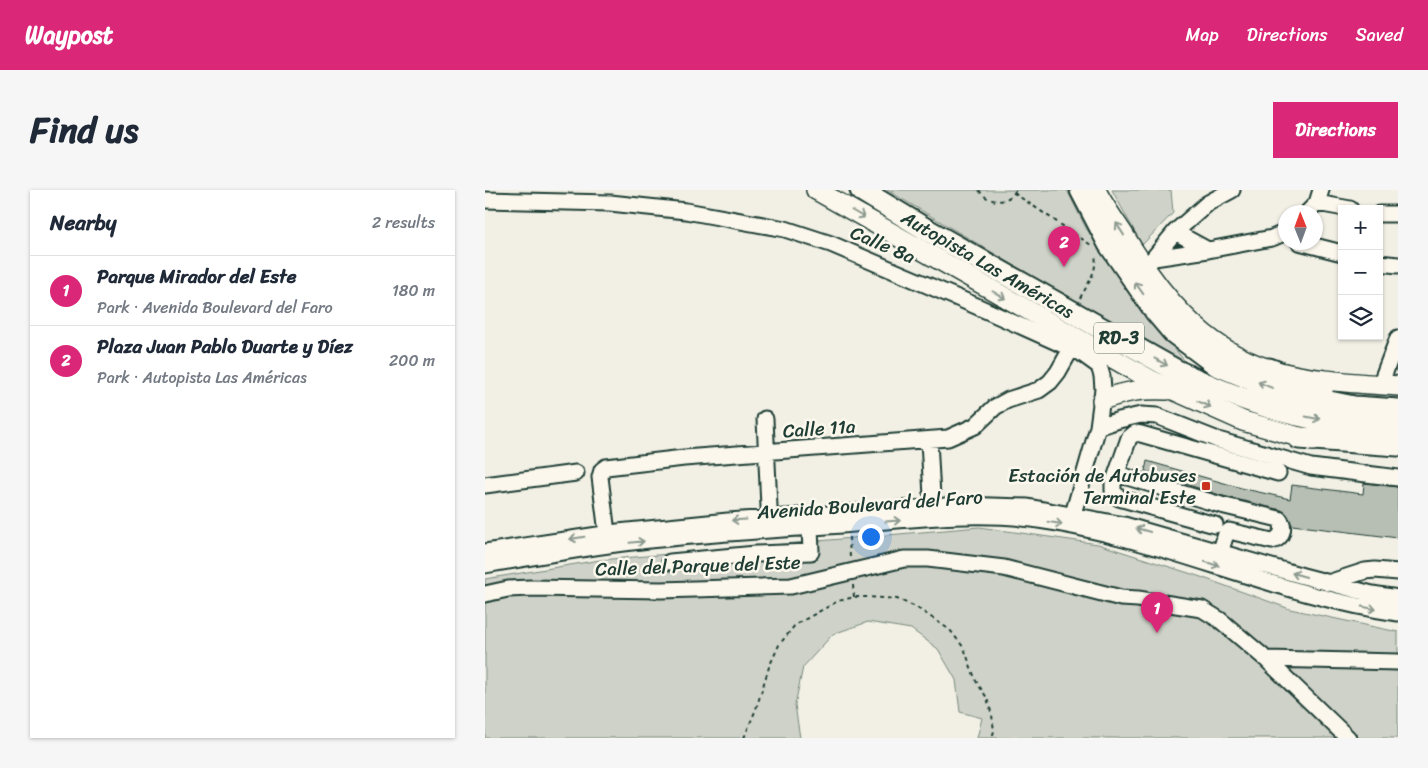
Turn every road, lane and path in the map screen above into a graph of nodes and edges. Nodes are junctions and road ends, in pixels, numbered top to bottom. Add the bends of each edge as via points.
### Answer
1 (816, 190) edge
2 (861, 190) edge
3 (979, 190) edge
4 (1081, 190) edge
5 (1096, 190) edge
6 (1232, 190) edge
7 (1015, 192) edge
8 (485, 200) edge
9 (1315, 202) edge
10 (1338, 207) edge
11 (1383, 214) edge
12 (1398, 214) edge
13 (1175, 232) junction
14 (1278, 238) edge
15 (1323, 248) edge
16 (1208, 250) junction
17 (1338, 252) edge
18 (1149, 263) junction
19 (1383, 263) edge
20 (1398, 265) edge
21 (1073, 312) junction
22 (1398, 338) edge
23 (1071, 349) junction
24 (1102, 360) junction
25 (1269, 369) junction
26 (1389, 385) edge
27 (1172, 390) junction
28 (1398, 397) edge
29 (1102, 400) junction
30 (1398, 410) edge
31 (765, 419) dead end
32 (1098, 427) junction
33 (1398, 431) edge
34 (1299, 438) junction
35 (929, 440) junction
36 (1398, 445) edge
37 (767, 452) junction
38 (1398, 455) edge
39 (576, 473) dead end
40 (1278, 473) dead end
41 (1117, 474) junction
42 (1398, 478) edge
43 (485, 485) edge
44 (1221, 505) junction
45 (933, 513) junction
46 (1073, 514) junction
47 (770, 525) junction
48 (1215, 525) junction
49 (810, 527) junction
50 (607, 533) junction
51 (687, 537) junction
52 (1214, 551) junction
53 (485, 552) edge
54 (692, 560) junction
55 (669, 562) dead end
56 (485, 565) edge
57 (1398, 572) edge
58 (1328, 583) junction
59 (485, 594) edge
60 (1398, 598) edge
61 (1398, 613) edge
62 (1266, 659) junction
63 (1398, 662) edge
64 (744, 738) edge
65 (992, 738) edge
66 (1348, 738) edge

1 -> 24 main road
2 - 21 highway, Autopista Las Américas / RD-3
3 - 7 path via 985,197 997,201
30 -> 4 highway, RD-3 via 1355,407 1285,393 1217,365 1173,332 1156,312 1109,244
18 -> 5 main road
6 - 13 street via 1208,203
7 - 21 path via 1094,250 1097,263
8 - 23 street, Calle 8a via 610,203 686,210 785,229 840,248 975,304
9 - 10 street
11 - 12 street
13 - 16 street
13 - 18 street
14 - 16 street
15 - 17 street
16 - 18 street
18 - 25 main road via 1183,317 1202,334 1223,348
19 - 20 street
21 -> 33 highway, Autopista Las Américas / RD-3 via 1213,388 1281,411
22 - 26 street
23 - 24 street, Calle 8a
23 - 35 street, Calle 11a via 1059,372 1039,390 1007,400 975,426 958,434
24 - 27 main road
24 - 29 street
25 - 26 main road
25 - 28 highway via 1301,382 1334,390
27 - 29 main road via 1124,392
27 -> 34 main road via 1243,421
29 - 32 street
31 - 37 street
32 - 42 street via 1141,415 1157,416 1218,440 1311,467
32 - 46 street
34 - 36 highway
34 - 38 main road via 1345,449
35 - 37 street, Calle 11a
35 - 45 street
37 - 47 street
37 - 50 street, Calle 11a via 606,467 600,477
39 - 43 street
40 - 41 street via 1135,433 1129,438
41 - 44 street
41 - 48 street via 1113,491 1119,498
44 - 48 street
44 - 52 street via 1279,519 1283,526 1277,540 1229,531
45 - 46 street, Avenida Boulevard del Faro via 960,505 1028,507
45 - 47 street, Avenida Boulevard del Faro
49 -> 45 street, Avenida Boulevard del Faro
45 -> 61 street, Avenida Boulevard del Faro via 1060,524 1151,546 1321,596
52 -> 46 street, Avenida Boulevard del Faro via 1123,524
47 - 49 street, Avenida Boulevard del Faro
47 -> 50 street, Avenida Boulevard del Faro via 728,521
47 - 51 street, Avenida Boulevard del Faro
48 - 52 street
49 - 54 street via 811,552
50 -> 53 street, Avenida Boulevard del Faro
51 - 54 street
56 -> 51 street, Avenida Boulevard del Faro via 624,543
58 -> 52 street, Avenida Boulevard del Faro
54 - 55 street
57 - 58 street via 1365,570
58 - 60 street, Avenida Boulevard del Faro
59 - 62 street, Calle del Parque del Este via 529,588 661,590 791,586 904,559 928,559 1004,568 1121,598 1202,609
62 - 63 street
62 - 66 street, Calle del Parque del Este
64 - 65 path via 779,645 795,625 838,601 853,597 897,599 950,630 964,648 976,681 987,698 992,715

